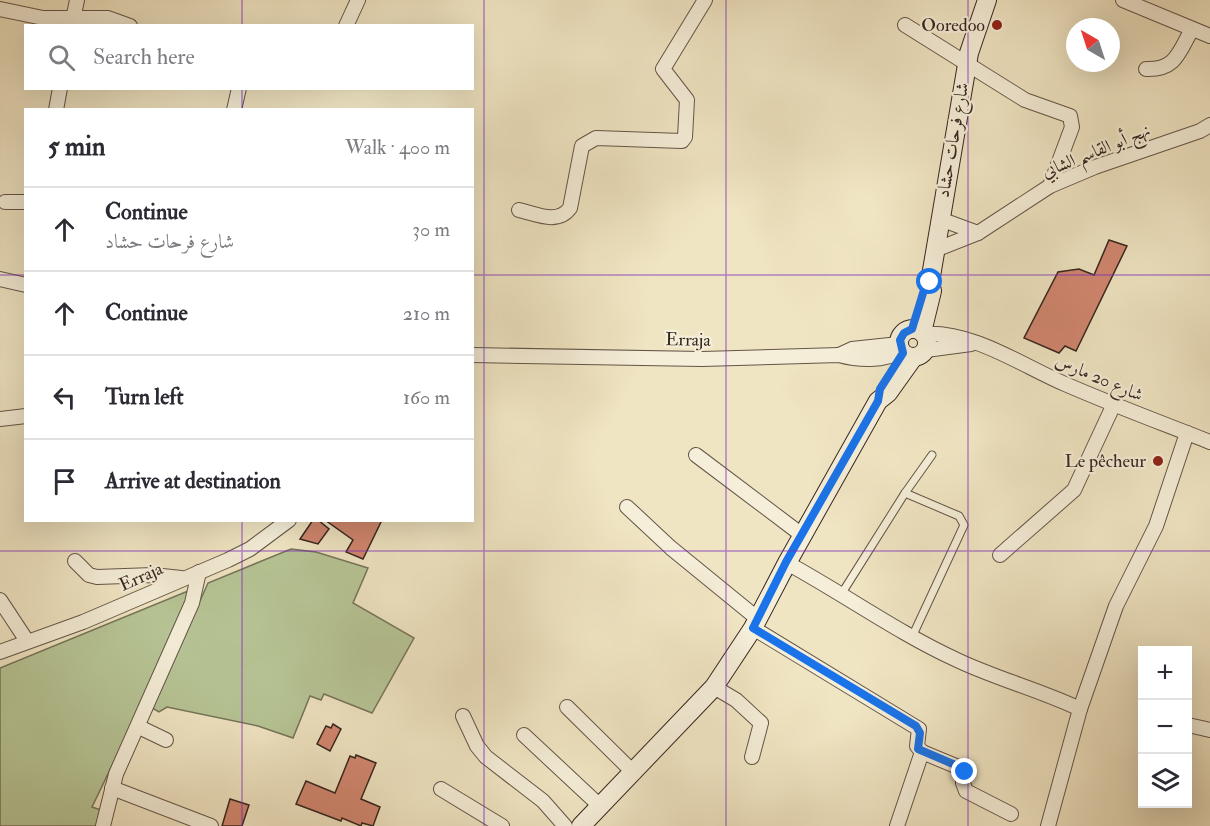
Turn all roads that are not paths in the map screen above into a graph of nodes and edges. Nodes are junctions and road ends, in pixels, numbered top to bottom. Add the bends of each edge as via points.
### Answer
1 (77, 0) edge
2 (358, 0) edge
3 (705, 0) edge
4 (987, 0) edge
5 (1123, 0) edge
6 (0, 9) edge
7 (72, 22) edge
8 (124, 24) edge
9 (347, 24) edge
10 (905, 25) dead end
11 (1192, 29) junction
12 (1210, 36) edge
13 (966, 65) junction
14 (1146, 69) dead end
15 (60, 90) edge
16 (239, 90) edge
17 (56, 108) edge
18 (234, 108) edge
19 (1210, 125) edge
20 (1050, 186) junction
21 (5, 202) dead end
22 (24, 202) edge
23 (519, 210) dead end
24 (940, 219) junction
25 (978, 233) junction
26 (935, 250) junction
27 (0, 279) edge
28 (24, 285) edge
29 (912, 344) junction
30 (474, 355) edge
31 (1114, 404) junction
32 (24, 416) edge
33 (0, 419) edge
34 (1187, 433) junction
35 (1210, 442) edge
36 (696, 455) dead end
37 (932, 455) dead end
38 (905, 493) junction
39 (627, 507) dead end
40 (286, 522) edge
41 (802, 535) junction
42 (1000, 555) dead end
43 (75, 561) dead end
44 (786, 562) junction
45 (199, 572) junction
46 (183, 578) junction
47 (842, 594) junction
48 (0, 600) edge
49 (755, 623) junction
50 (912, 638) junction
51 (27, 641) junction
52 (0, 652) edge
53 (714, 687) junction
54 (567, 707) dead end
55 (1080, 709) junction
56 (463, 716) dead end
57 (1192, 726) edge
58 (139, 727) junction
59 (1210, 730) edge
60 (524, 735) dead end
61 (166, 740) dead end
62 (921, 752) junction
63 (752, 758) dead end
64 (634, 772) junction
65 (112, 788) junction
66 (441, 789) dead end
67 (600, 806) junction
68 (1011, 814) dead end
69 (103, 826) edge
70 (211, 826) edge
71 (502, 826) edge
72 (565, 826) edge
73 (581, 826) edge
74 (897, 826) edge
75 (1048, 826) edge

1 - 7 street
2 - 9 street
3 - 23 street via 663,69 687,100 682,141 587,141 582,146 566,214 552,218
4 - 13 main road, شارع فرحات حشاد
5 - 11 street
6 - 7 street
7 - 8 street via 108,18
10 - 13 street
11 - 12 street
11 - 14 street via 1172,64 1160,70
13 - 20 street via 1025,100 1070,116 1072,127
13 - 24 main road, شارع فرحات حشاد
15 - 17 street
16 - 18 street
19 - 20 street, نهج أبو القاسم الشابي
20 - 25 street, نهج أبو القاسم الشابي
21 - 22 street
24 - 25 street
24 - 26 main road, شارع فرحات حشاد
25 - 26 street, نهج أبو القاسم الشابي
26 - 29 main road, شارع فرحات حشاد via 932,291
27 - 28 street
29 - 30 street, Erraja via 852,349 839,355 702,359
29 - 31 street, شارع 20 مارس via 949,334
29 - 41 main road, شارع فرحات حشاد via 880,389 878,401
31 - 34 street, شارع 20 مارس
31 - 42 street via 1074,490
32 - 33 street
34 - 35 street, شارع 20 مارس
34 - 55 street via 1161,511 1116,606
36 - 41 street
37 - 38 lane
38 - 47 lane
38 - 50 lane via 959,516 964,525
39 - 49 street
40 - 45 street, Erraja via 250,549
41 - 44 main road, شارع فرحات حشاد
43 - 46 street via 89,575
44 - 47 street
44 - 49 main road, شارع فرحات حشاد
45 - 46 street, Erraja
45 - 58 street via 192,603
46 - 51 street, Erraja via 83,622
47 - 50 street
48 - 51 street
49 - 53 main road, شارع فرحات حشاد
49 - 62 street via 916,726
50 - 55 street
51 - 52 street, Erraja
53 - 63 street via 736,700 761,723
53 - 64 main road, شارع فرحات حشاد
54 - 64 street
55 - 75 street
56 - 72 street via 486,757 543,801
57 - 59 street
58 - 61 street
58 - 65 street
60 - 67 street
62 - 68 street via 963,769 966,791
62 - 74 street
64 - 67 main road, شارع فرحات حشاد
65 - 69 street
65 - 70 street
66 - 71 street
67 - 73 main road, شارع فرحات حشاد

